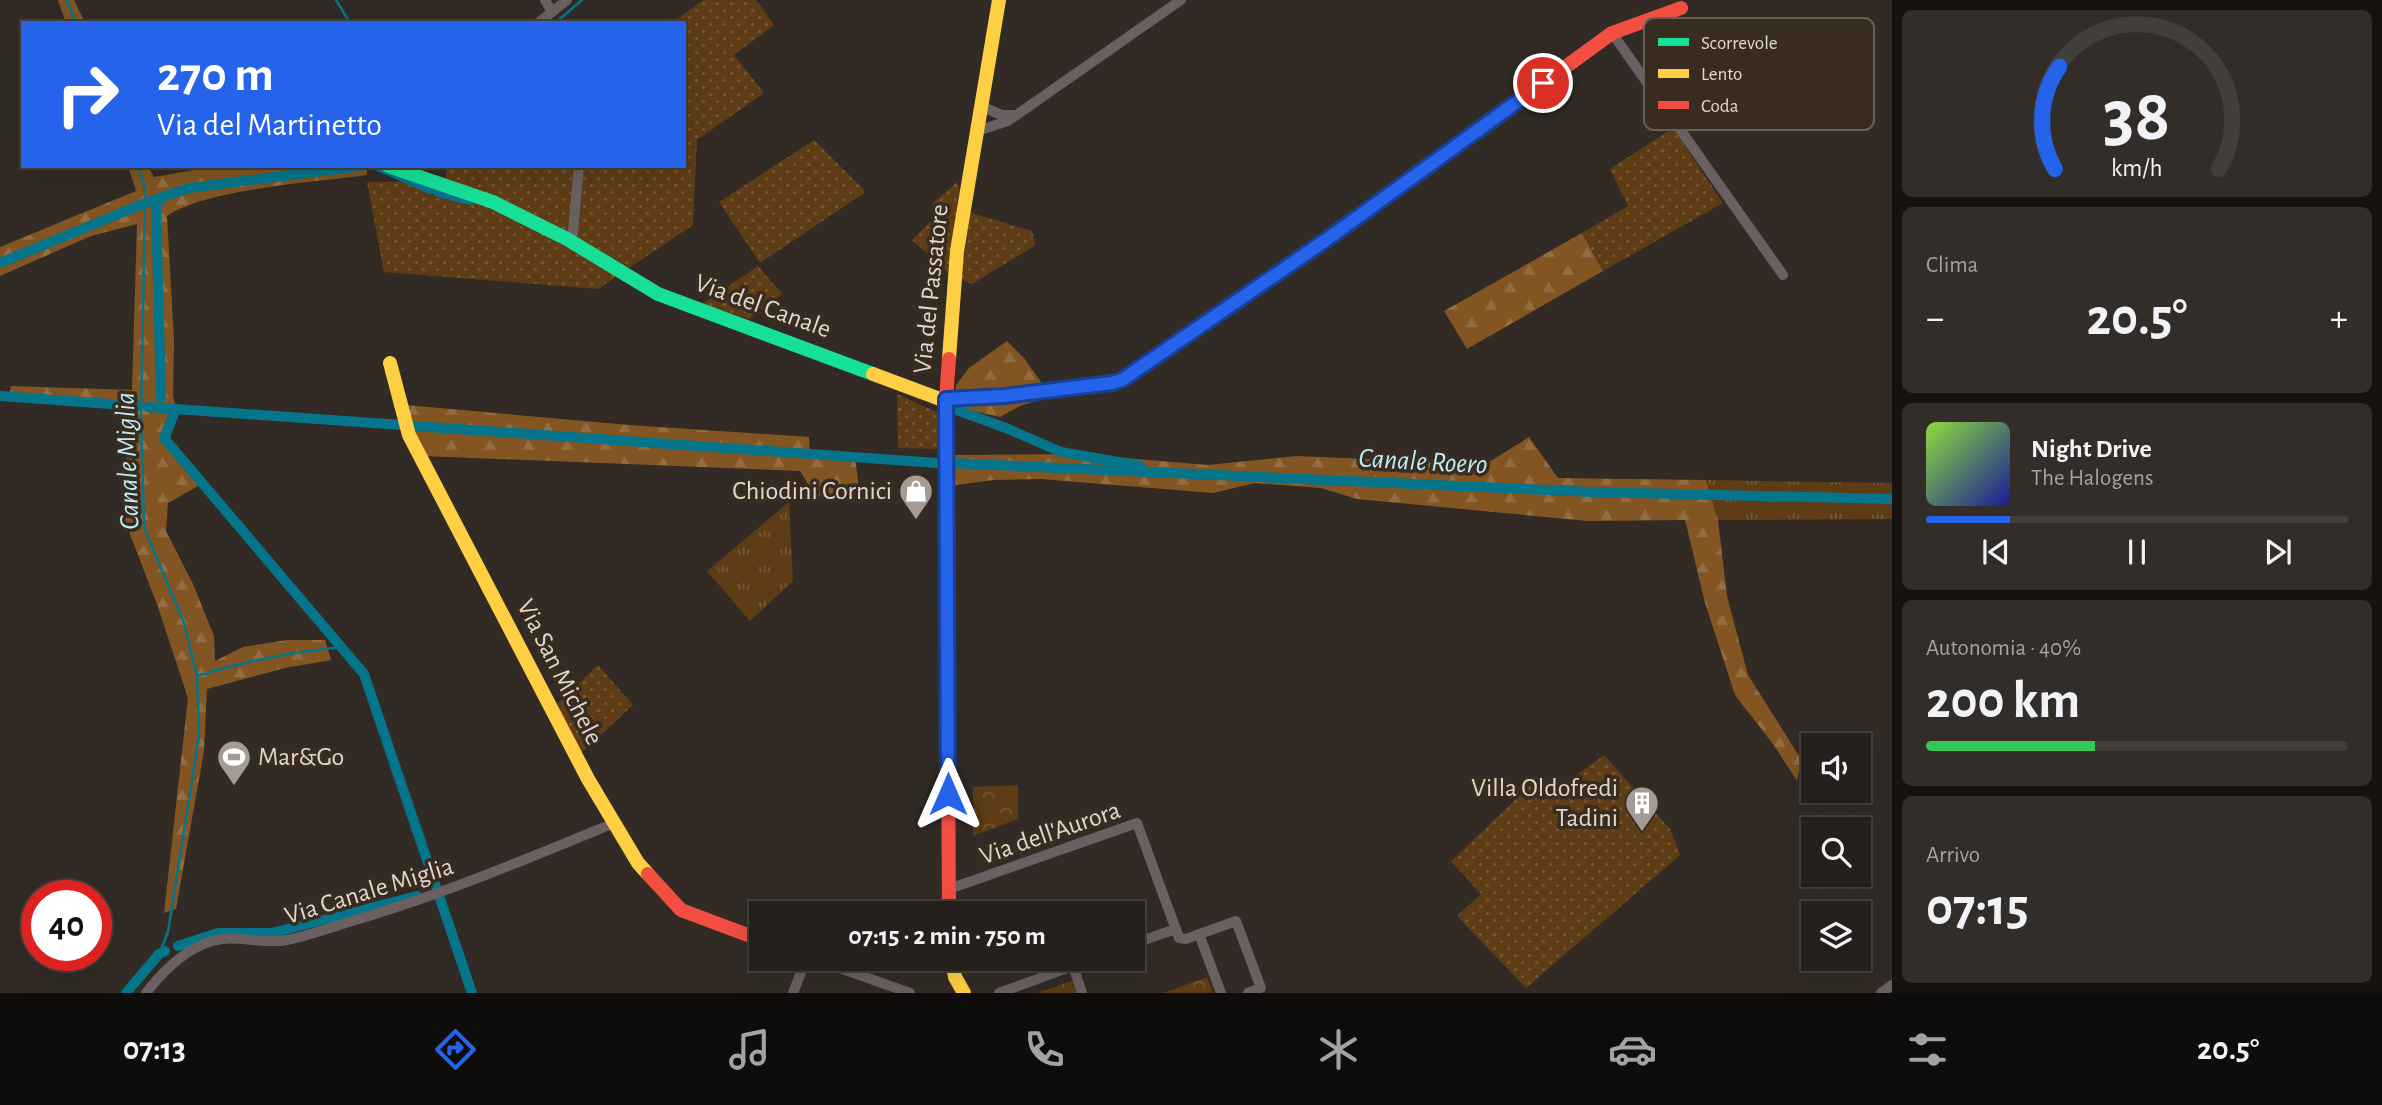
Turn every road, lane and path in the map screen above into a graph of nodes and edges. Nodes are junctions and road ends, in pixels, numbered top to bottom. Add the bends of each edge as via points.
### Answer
1 (545, 0) edge
2 (567, 0) edge
3 (999, 0) edge
4 (1181, 0) edge
5 (1681, 8) dead end
6 (552, 12) junction
7 (1653, 18) edge
8 (541, 21) edge
9 (1644, 21) edge
10 (1612, 33) junction
11 (1644, 78) edge
12 (982, 107) junction
13 (1017, 115) junction
14 (1681, 130) edge
15 (977, 131) junction
16 (394, 168) edge
17 (579, 168) edge
18 (572, 242) junction
19 (1783, 275) dead end
20 (390, 363) dead end
21 (946, 399) junction
22 (614, 823) junction
23 (948, 889) junction
24 (948, 901) edge
25 (1176, 929) junction
26 (1199, 934) junction
27 (749, 936) edge
28 (1145, 940) edge
29 (801, 971) edge
30 (848, 971) edge
31 (954, 971) edge
32 (1059, 971) edge
33 (1075, 971) edge
34 (955, 976) junction
35 (1892, 985) edge
36 (146, 993) edge
37 (793, 993) edge
38 (910, 993) edge
39 (951, 993) edge
40 (964, 993) edge
41 (999, 993) edge
42 (1082, 993) edge
43 (1221, 993) edge
44 (1248, 993) edge
45 (1881, 993) edge

1 - 6 street
2 - 6 street
3 - 12 street, Via del Passatore
4 - 13 street
5 - 7 street, Via del Canale
6 - 8 street
9 - 10 street, Via del Canale
10 - 11 street
10 - 21 street, Via del Canale via 1326,240 1122,380
12 - 13 street
12 - 15 street, Via del Passatore
13 - 15 street
14 - 19 street
15 - 21 street, Via del Passatore via 957,251
16 - 18 street, Via del Canale via 493,202
17 - 18 street
18 - 21 street, Via del Canale via 658,294
20 - 22 street, Via San Michele via 407,424
21 - 23 street, Via del Passatore
22 - 27 street, Via San Michele via 638,863 681,910
22 - 36 street, Via Canale Miglia via 439,894 285,941 214,941 173,964
23 - 24 street, Via del Passatore
23 - 25 street, Via dell'Aurora via 1138,823
25 - 26 street via 1179,938
25 - 28 street
26 - 43 street
26 - 44 street via 1236,920 1261,988
29 - 37 street
30 - 38 street
31 - 34 street
32 - 41 street
33 - 42 street
34 - 39 street
34 - 40 street
35 - 45 street

